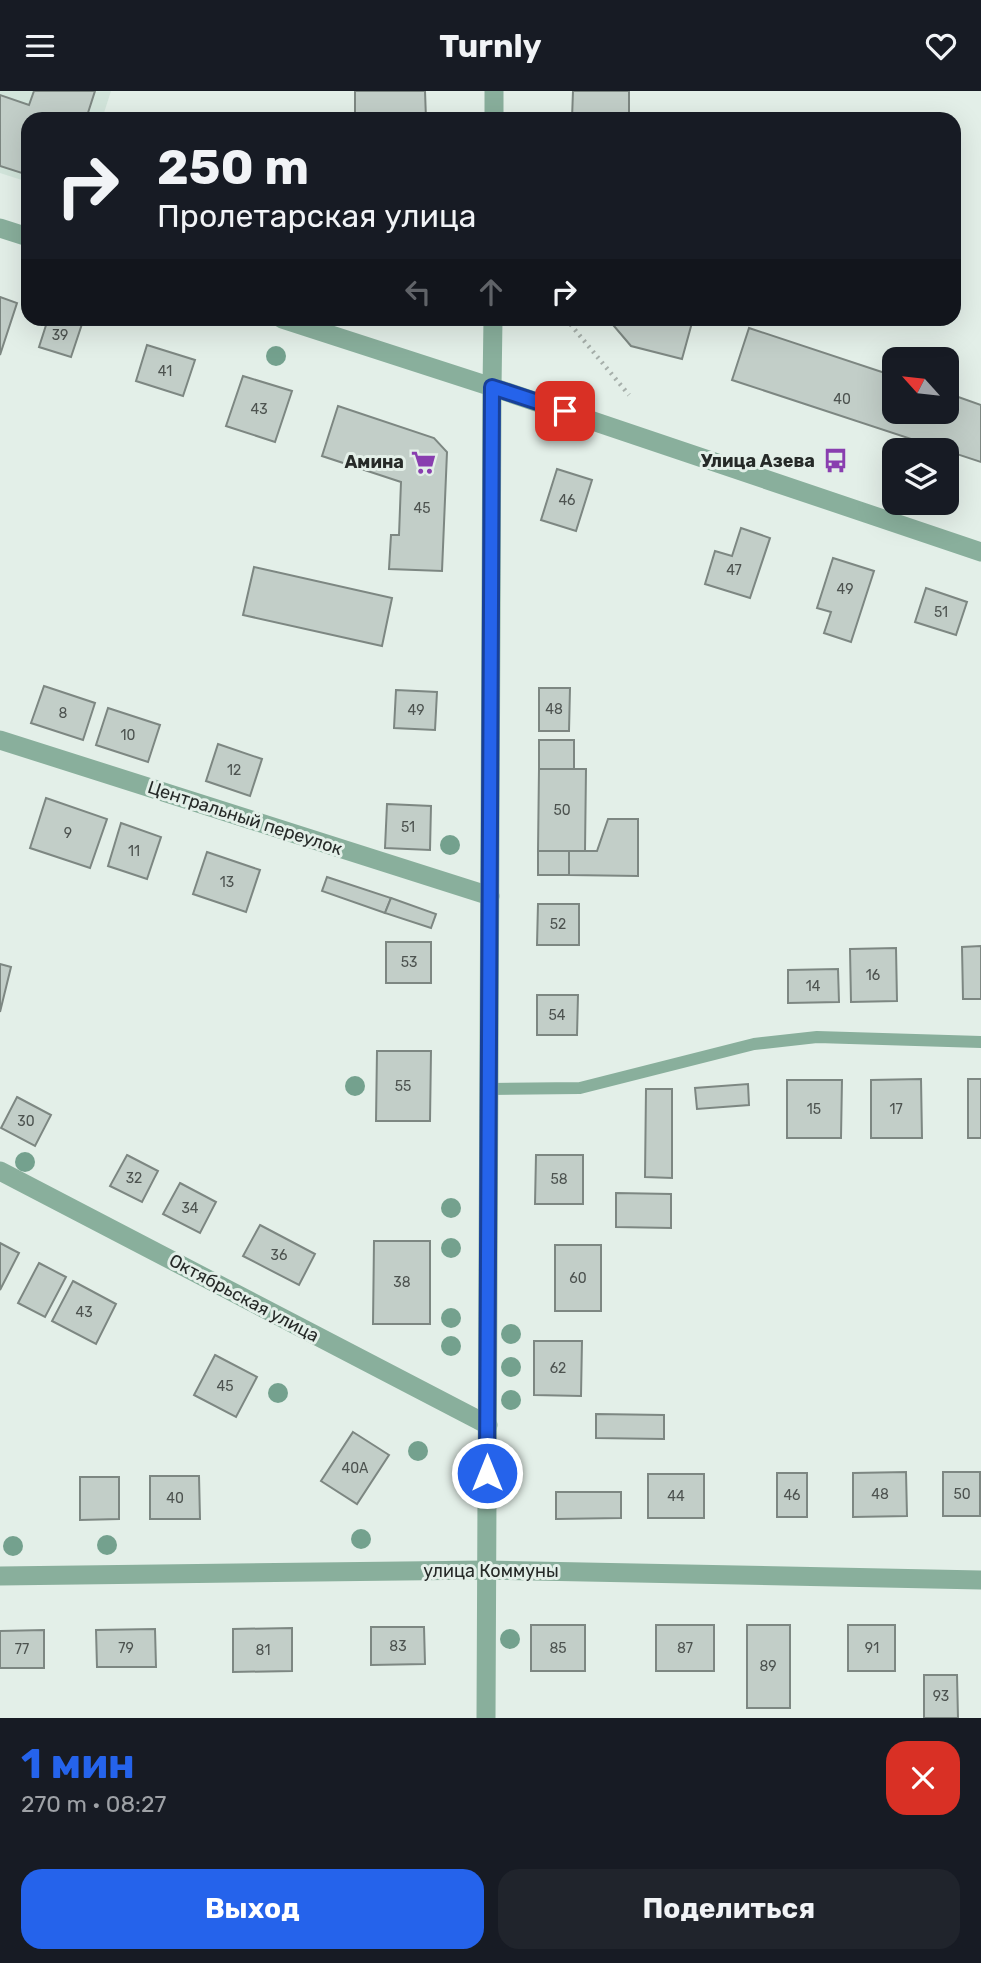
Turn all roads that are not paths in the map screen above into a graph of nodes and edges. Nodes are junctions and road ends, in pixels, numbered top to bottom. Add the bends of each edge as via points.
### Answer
1 (494, 91) edge
2 (494, 112) edge
3 (0, 228) edge
4 (21, 235) edge
5 (304, 326) edge
6 (493, 326) edge
7 (492, 387) junction
8 (981, 552) edge
9 (0, 740) edge
10 (490, 896) junction
11 (981, 1042) edge
12 (489, 1089) junction
13 (0, 1171) edge
14 (488, 1425) junction
15 (487, 1570) junction
16 (0, 1576) edge
17 (981, 1580) edge
18 (486, 1718) edge

1 - 2 street
3 - 4 street
5 - 7 street
6 - 7 street
7 - 8 street
7 - 10 street
9 - 10 street, Центральный переулок
10 - 12 street
11 - 12 lane via 817,1037 754,1044 580,1088
12 - 14 street
13 - 14 street, Октябрьская улица
14 - 15 street
15 - 16 street, улица Коммуны
15 - 17 street, улица Коммуны
15 - 18 street

